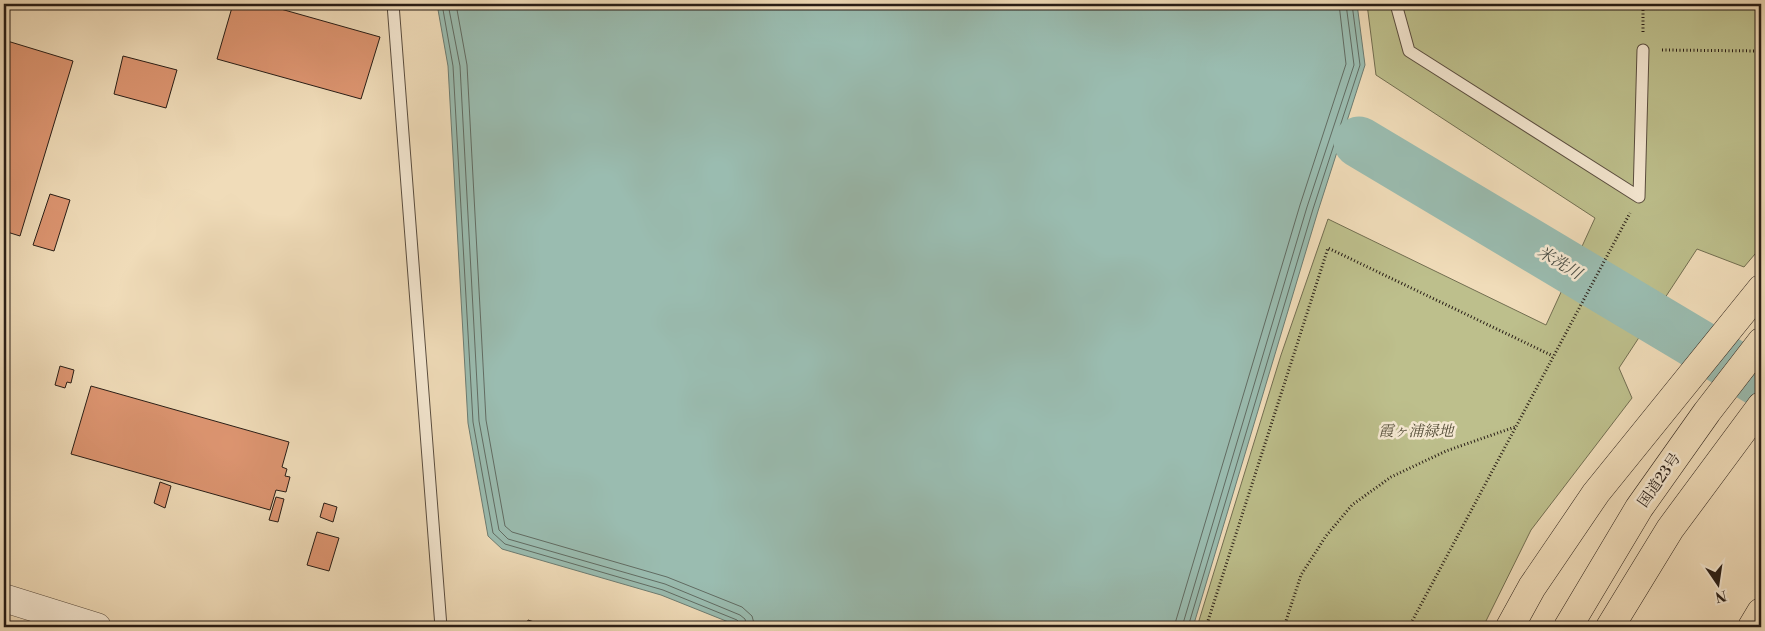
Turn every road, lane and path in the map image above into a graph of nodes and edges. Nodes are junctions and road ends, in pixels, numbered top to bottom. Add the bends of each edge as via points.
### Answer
1 (392, 4) edge
2 (1396, 4) edge
3 (1643, 4) edge
4 (1643, 50) junction
5 (1761, 51) edge
6 (1639, 197) junction
7 (1754, 297) edge
8 (1761, 342) edge
9 (1553, 356) junction
10 (1761, 406) edge
11 (1516, 427) junction
12 (4, 598) edge
13 (1761, 612) edge
14 (1572, 620) edge
15 (1611, 626) edge
16 (97, 627) edge
17 (441, 627) edge
18 (1206, 627) edge
19 (1284, 627) edge
20 (1409, 627) edge
21 (1510, 627) edge
22 (1752, 627) edge

1 - 17 lane
2 - 6 lane via 1409,51
3 - 4 path
4 - 5 path
4 - 6 lane
6 - 9 path
7 - 21 highway via 1596,493 1532,586
8 - 14 highway, 国道23号 via 1639,508
9 - 11 path
9 - 18 path via 1328,248
10 - 15 highway via 1670,529
11 - 19 path via 1446,451 1399,473 1352,505 1326,536 1301,575
11 - 20 path
12 - 16 street
13 - 22 highway

